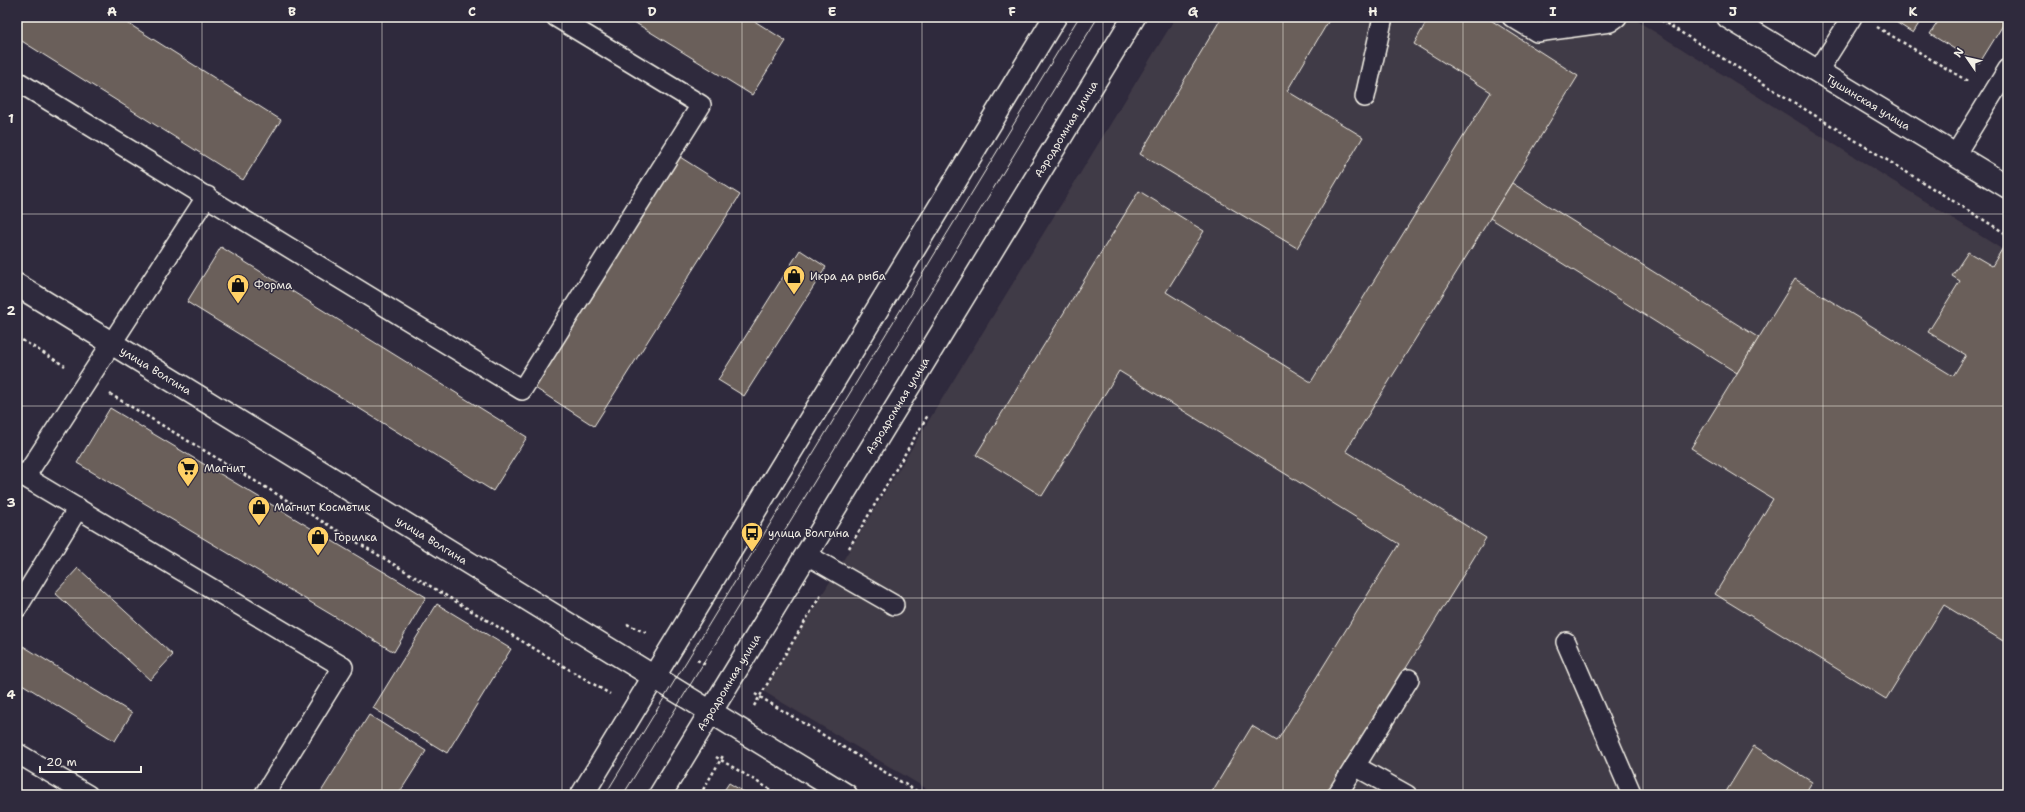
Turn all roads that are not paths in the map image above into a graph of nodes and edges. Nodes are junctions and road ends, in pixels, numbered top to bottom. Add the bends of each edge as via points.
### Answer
1 (556, 17) edge
2 (1055, 17) edge
3 (1134, 17) edge
4 (1383, 17) edge
5 (1512, 17) edge
6 (1617, 17) edge
7 (1728, 17) edge
8 (1852, 17) edge
9 (2008, 69) edge
10 (1818, 71) junction
11 (17, 81) edge
12 (1365, 97) dead end
13 (1954, 155) junction
14 (2008, 187) edge
15 (207, 196) junction
16 (17, 285) edge
17 (111, 343) junction
18 (21, 474) edge
19 (78, 508) junction
20 (807, 555) junction
21 (894, 605) dead end
22 (17, 608) edge
23 (1566, 642) dead end
24 (654, 677) junction
25 (1409, 679) dead end
26 (711, 712) junction
27 (17, 753) edge
28 (1355, 766) junction
29 (88, 795) edge
30 (264, 795) edge
31 (582, 795) edge
32 (660, 795) edge
33 (846, 795) edge
34 (1337, 795) edge
35 (1406, 795) edge
36 (1632, 795) edge

1 - 15 lane via 701,105 522,390
2 - 24 main road
3 - 20 main road, Аэродромная улица
4 - 12 lane
5 - 6 lane via 1537,32 1610,22
7 - 10 main road, Тушинская улица
8 - 10 lane
9 - 13 lane
10 - 13 main road, Тушинская улица
11 - 15 lane
13 - 14 main road, Тушинская улица
15 - 17 lane
16 - 17 main road, улица Волгина
17 - 18 lane
17 - 24 main road, улица Волгина
18 - 19 lane
19 - 22 lane
19 - 30 lane via 343,667
20 - 21 lane
20 - 26 main road, Аэродромная улица
23 - 36 lane
24 - 26 main road, улица Волгина
24 - 31 main road
25 - 28 lane
26 - 32 main road, Аэродромная улица
26 - 33 main road, улица Волгина
27 - 29 lane
28 - 34 lane
28 - 35 lane

